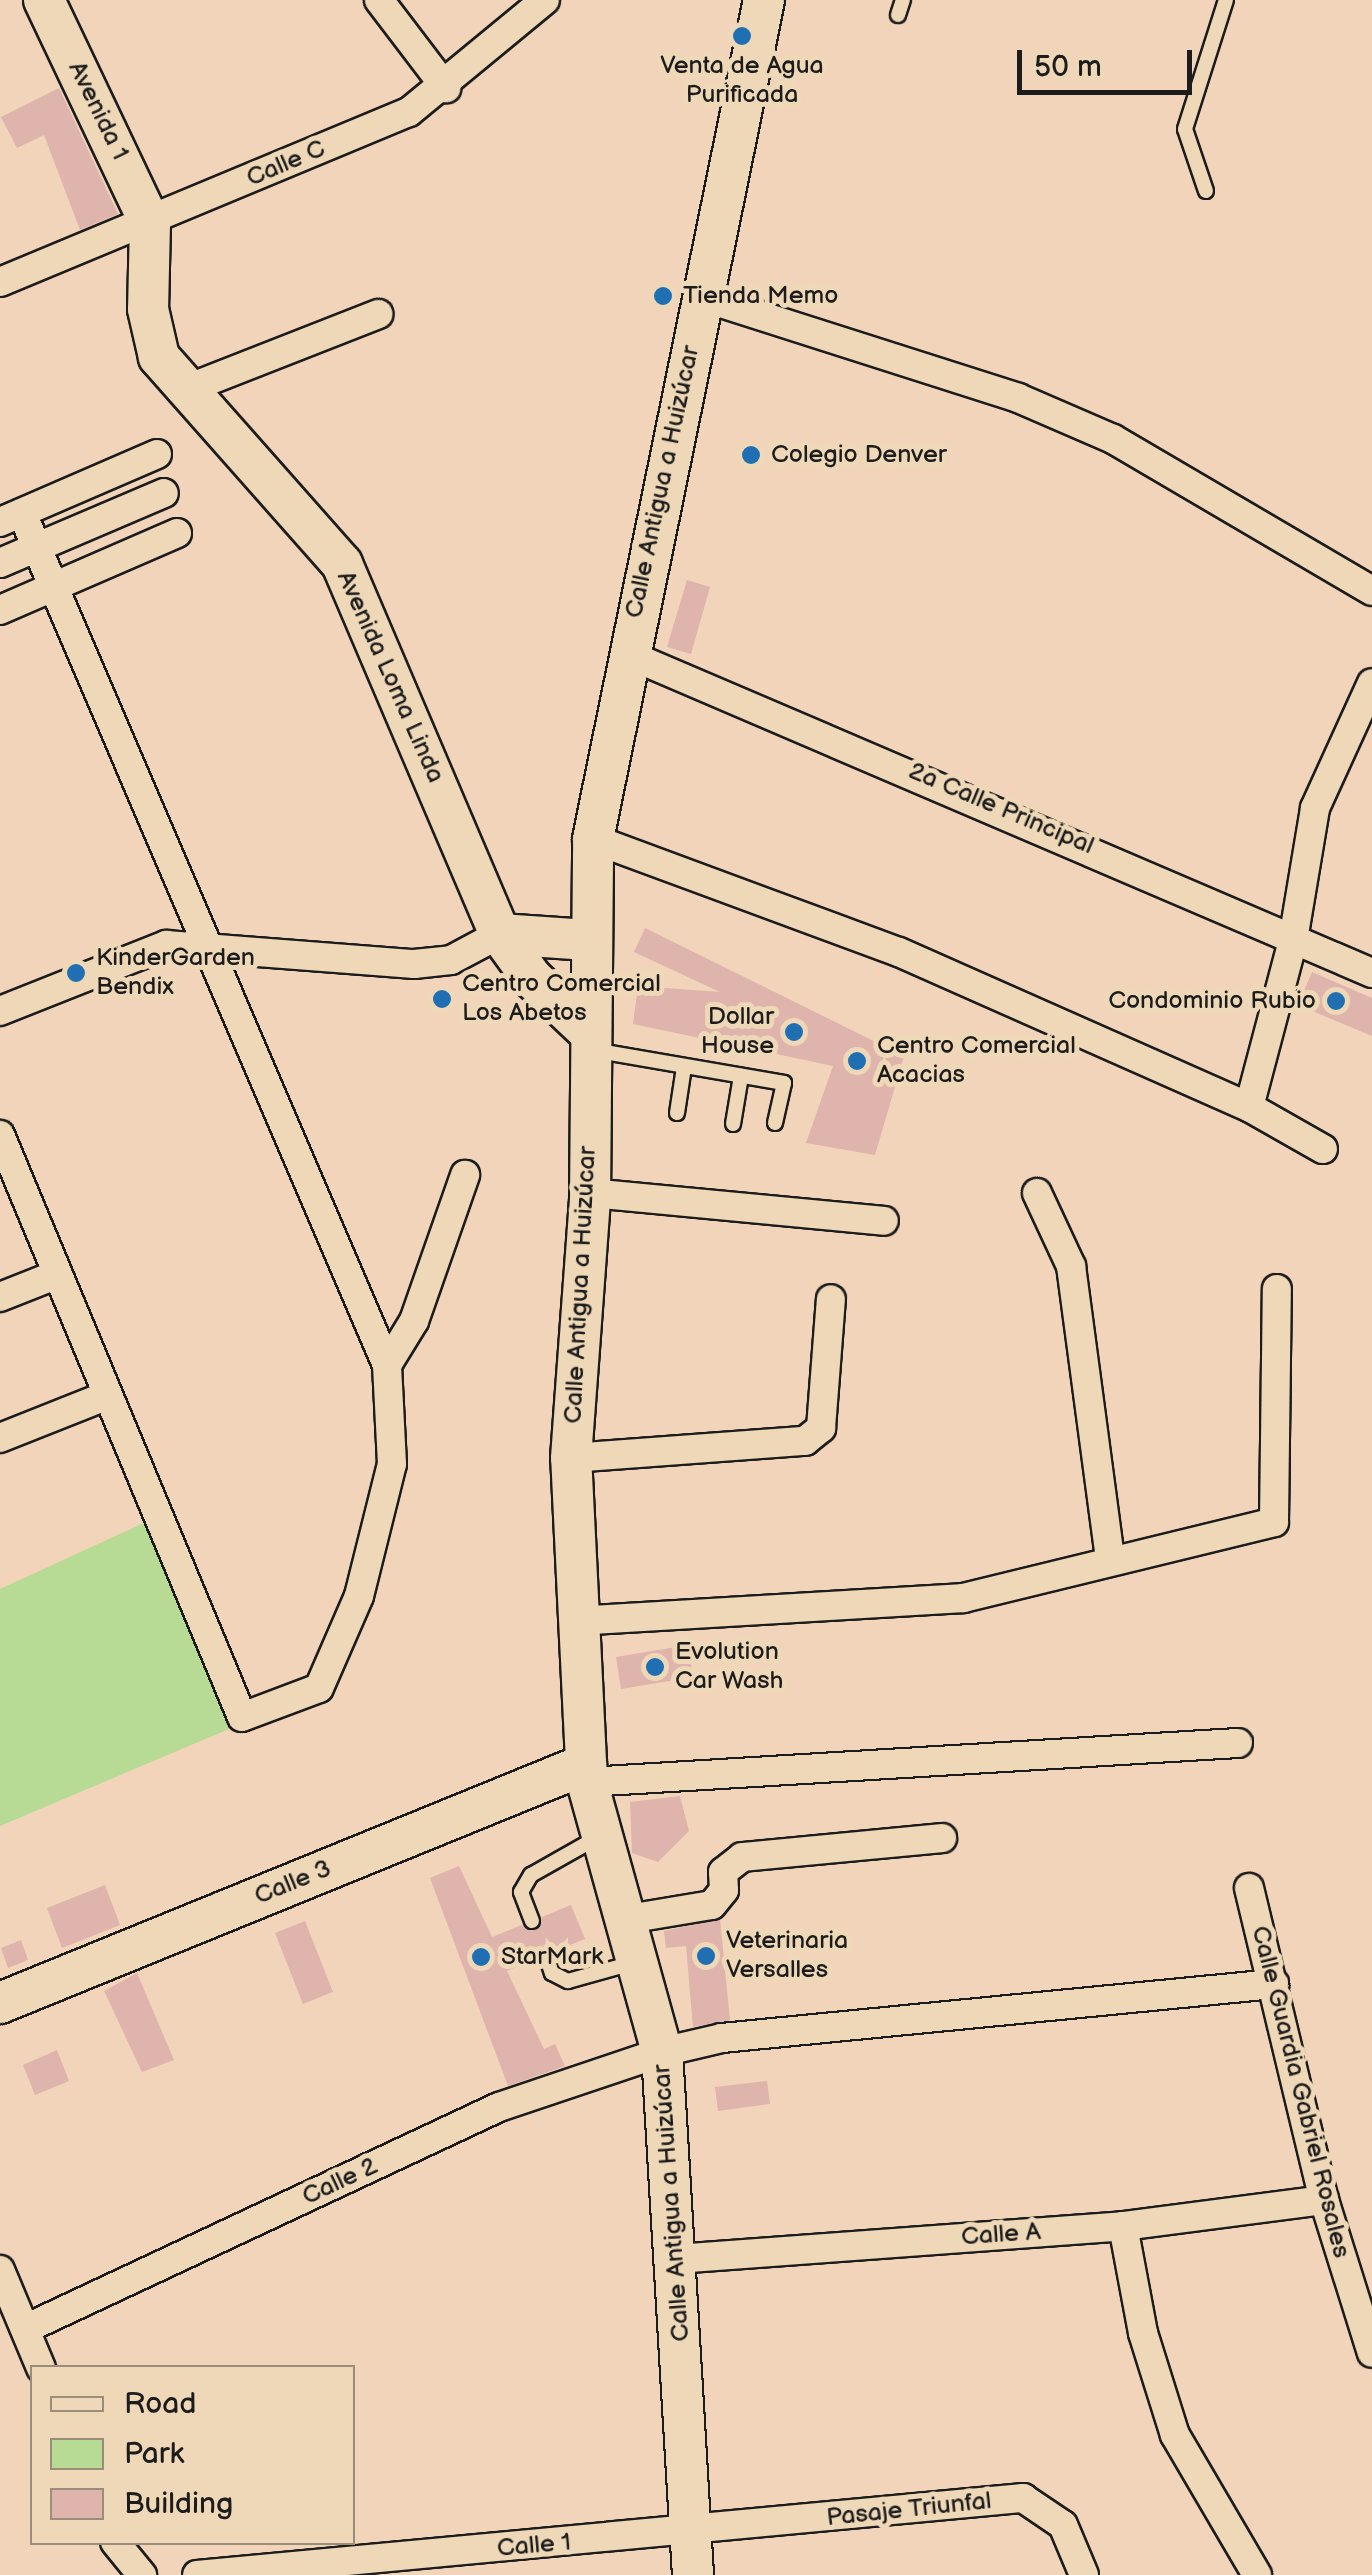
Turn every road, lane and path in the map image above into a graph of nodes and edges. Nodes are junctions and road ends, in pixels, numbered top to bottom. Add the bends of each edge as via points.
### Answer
1 (44, 0) edge
2 (379, 0) edge
3 (546, 0) edge
4 (764, 0) edge
5 (903, 0) edge
6 (1226, 0) edge
7 (898, 15) dead end
8 (446, 88) junction
9 (1206, 191) dead end
10 (150, 223) junction
11 (0, 282) edge
12 (702, 297) junction
13 (378, 314) dead end
14 (182, 391) junction
15 (157, 454) dead end
16 (164, 493) dead end
17 (11, 518) edge
18 (177, 532) dead end
19 (36, 548) junction
20 (0, 563) edge
21 (56, 586) junction
22 (1372, 591) edge
23 (0, 610) edge
24 (627, 654) junction
25 (1372, 683) edge
26 (593, 839) junction
27 (500, 934) junction
28 (588, 940) junction
29 (1293, 940) junction
30 (205, 943) junction
31 (1372, 972) edge
32 (0, 1012) edge
33 (590, 1041) junction
34 (684, 1066) junction
35 (742, 1076) junction
36 (1249, 1106) junction
37 (677, 1113) dead end
38 (775, 1123) dead end
39 (733, 1124) dead end
40 (0, 1135) edge
41 (1322, 1149) dead end
42 (465, 1175) dead end
43 (590, 1193) junction
44 (1037, 1193) dead end
45 (884, 1221) dead end
46 (58, 1274) junction
47 (1277, 1289) dead end
48 (0, 1296) edge
49 (831, 1299) dead end
50 (387, 1365) junction
51 (108, 1395) junction
52 (0, 1438) edge
53 (571, 1458) junction
54 (1110, 1557) junction
55 (576, 1622) junction
56 (1238, 1743) dead end
57 (587, 1773) junction
58 (601, 1836) junction
59 (942, 1838) dead end
60 (1248, 1888) dead end
61 (622, 1920) junction
62 (532, 1921) dead end
63 (546, 1955) dead end
64 (635, 1963) junction
65 (1274, 1984) junction
66 (0, 2003) edge
67 (662, 2052) junction
68 (1324, 2200) junction
69 (1123, 2226) junction
70 (676, 2260) junction
71 (0, 2270) edge
72 (25, 2329) junction
73 (1372, 2352) edge
74 (40, 2365) edge
75 (692, 2533) junction
76 (118, 2545) edge
77 (142, 2575) edge
78 (198, 2575) edge
79 (693, 2575) edge
80 (1084, 2575) edge
81 (1257, 2575) edge

1 - 10 main road, Avenida 1
2 - 8 street
3 - 8 street, Calle C
4 - 12 main road, Calle Antigua a Huizúcar
5 - 7 lane
6 - 9 lane via 1185,130
8 - 10 street, Calle C via 409,112
10 - 11 street, Calle C
10 - 14 main road, Avenida Loma Linda via 151,330
12 - 22 street via 1018,398 1097,432
12 - 24 main road, Calle Antigua a Huizúcar
13 - 14 street
14 - 27 main road, Avenida Loma Linda via 351,580
15 - 17 street
16 - 19 street
17 - 19 street
18 - 21 street
19 - 20 street
19 - 21 street
21 - 23 street
21 - 30 street
24 - 26 main road, Calle Antigua a Huizúcar
24 - 29 street, 2a Calle Principal via 1022,816
25 - 29 street via 1315,808
26 - 28 main road, Calle Antigua a Huizúcar
26 - 36 street via 899,952
27 - 28 main road
27 - 30 street via 451,960 414,964
27 - 33 main road, Avenida Loma Linda
28 - 33 main road, Calle Antigua a Huizúcar
29 - 31 street, 2a Calle Principal
29 - 36 street
30 - 32 street via 166,945
30 - 50 street
33 - 34 lane
33 - 43 main road, Calle Antigua a Huizúcar
34 - 35 lane
34 - 37 lane
35 - 38 lane via 784,1083
35 - 39 lane
36 - 41 street
40 - 46 street
42 - 50 street via 414,1321
43 - 45 street
43 - 53 main road, Calle Antigua a Huizúcar
44 - 54 street via 1072,1266
46 - 48 street
46 - 51 street
47 - 54 street via 1274,1522
49 - 53 street via 822,1428 805,1441
50 - 51 street via 392,1464 359,1596 320,1688 242,1716
51 - 52 street
53 - 55 main road, Calle Antigua a Huizúcar
54 - 55 street via 963,1598
55 - 57 main road, Calle Antigua a Huizúcar
56 - 57 street
57 - 58 main road, Calle Antigua a Huizúcar
57 - 66 main road, Calle 3
58 - 61 main road, Calle Antigua a Huizúcar
58 - 62 lane via 531,1874 521,1892
59 - 61 street via 742,1856 723,1872 724,1890 712,1905
60 - 65 street, Calle Guardia Gabriel Rosales
61 - 64 main road, Calle Antigua a Huizúcar
63 - 64 lane via 552,1973 568,1981
64 - 67 main road, Calle Antigua a Huizúcar
65 - 67 street, Calle 2 via 722,2038
65 - 68 street, Calle Guardia Gabriel Rosales
67 - 70 main road, Calle Antigua a Huizúcar
67 - 72 street, Calle 2 via 498,2107
68 - 69 street, Calle A
68 - 73 street, Calle Guardia Gabriel Rosales
69 - 70 street, Calle A
69 - 81 street via 1143,2333 1175,2435
70 - 75 main road, Calle Antigua a Huizúcar
71 - 72 street
72 - 74 street
75 - 78 street, Calle 1
75 - 79 main road, Calle Antigua a Huizúcar
75 - 80 street, Pasaje Triunfal via 1024,2498 1063,2525
76 - 77 street

